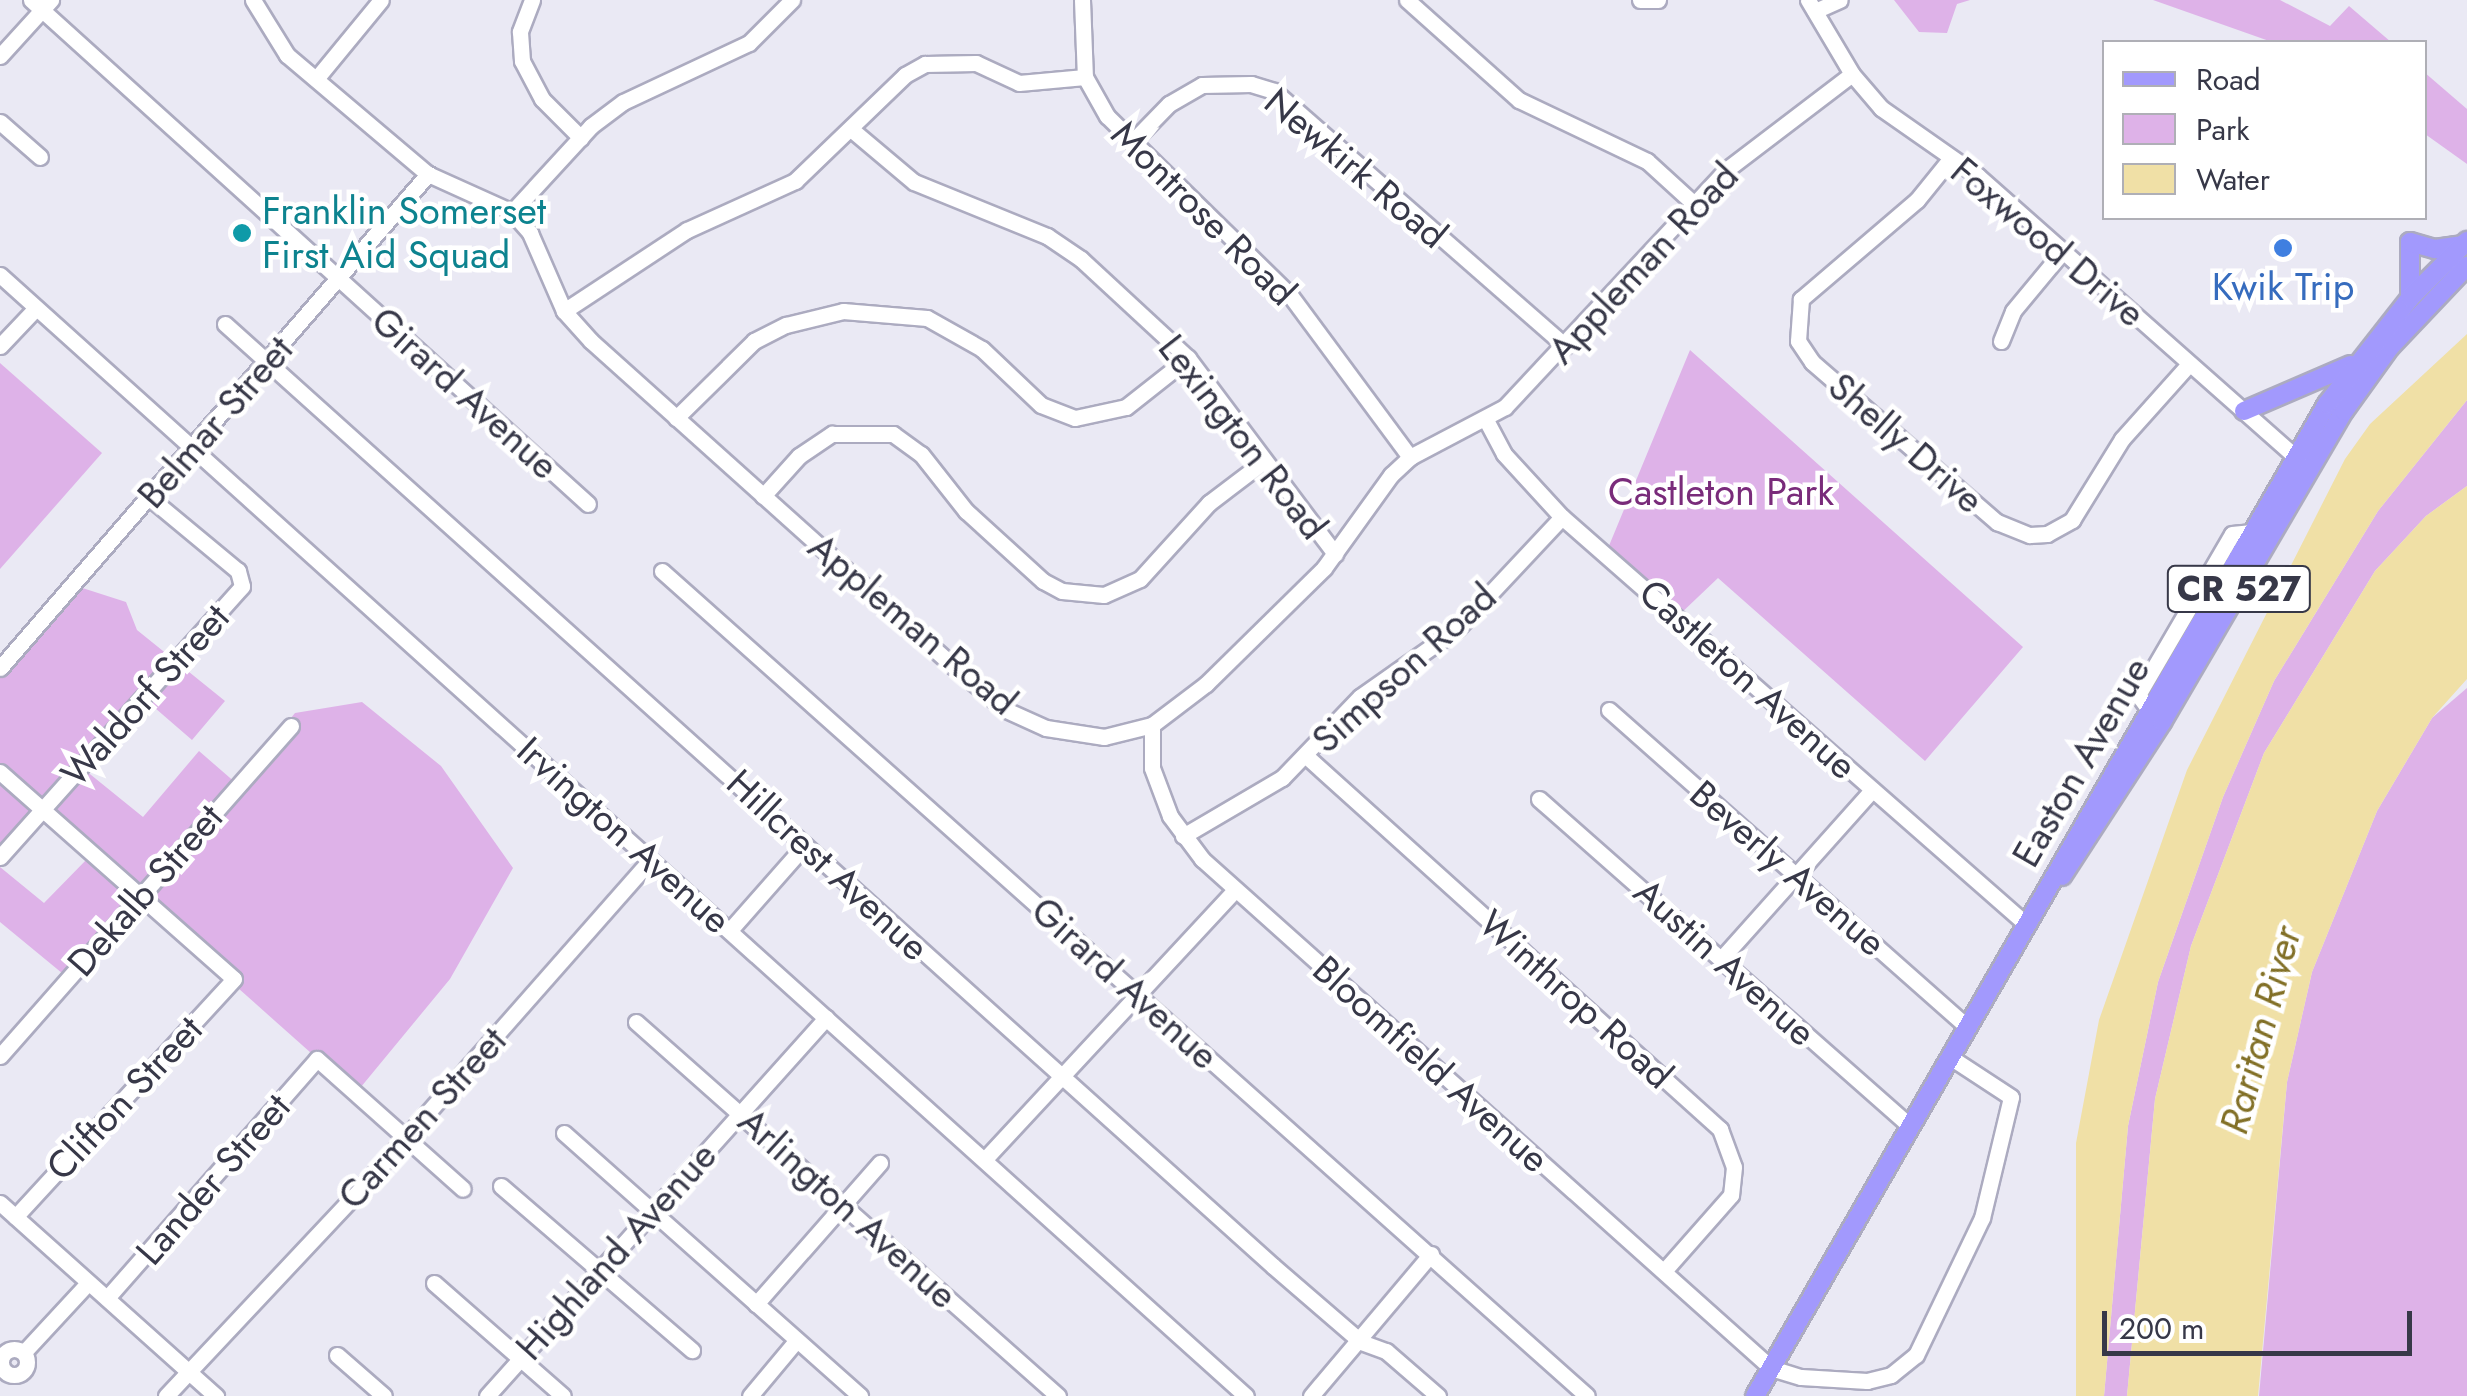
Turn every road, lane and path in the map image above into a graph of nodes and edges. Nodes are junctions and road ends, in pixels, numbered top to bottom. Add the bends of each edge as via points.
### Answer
1 (253, 0) edge
2 (381, 0) edge
3 (532, 0) edge
4 (792, 0) edge
5 (1082, 0) edge
6 (1406, 0) edge
7 (1640, 0) edge
8 (1658, 0) edge
9 (1840, 0) edge
10 (41, 3) edge
11 (1811, 6) edge
12 (0, 56) edge
13 (1852, 74) junction
14 (1086, 77) junction
15 (316, 79) junction
16 (0, 122) edge
17 (852, 129) junction
18 (580, 138) junction
19 (1132, 142) junction
20 (40, 156) dead end
21 (1951, 158) junction
22 (428, 174) junction
23 (1693, 204) junction
24 (512, 212) junction
25 (2465, 243) edge
26 (2062, 252) junction
27 (2467, 266) edge
28 (0, 276) edge
29 (339, 279) junction
30 (2410, 298) junction
31 (36, 308) junction
32 (564, 311) junction
33 (225, 324) dead end
34 (2002, 341) dead end
35 (0, 346) edge
36 (1565, 346) junction
37 (1188, 358) junction
38 (2359, 359) junction
39 (267, 364) junction
40 (2189, 364) junction
41 (2244, 411) junction
42 (676, 418) junction
43 (1486, 420) junction
44 (192, 450) junction
45 (1410, 457) junction
46 (1263, 462) junction
47 (2302, 462) junction
48 (763, 496) junction
49 (150, 498) junction
50 (588, 504) dead end
51 (1562, 517) junction
52 (2252, 532) junction
53 (1335, 554) junction
54 (662, 571) dead end
55 (2208, 626) junction
56 (0, 668) edge
57 (1609, 710) dead end
58 (2154, 717) junction
59 (1152, 725) junction
60 (292, 726) dead end
61 (1306, 755) junction
62 (0, 772) edge
63 (1872, 790) junction
64 (1539, 799) dead end
65 (43, 810) junction
66 (1183, 836) junction
67 (805, 844) junction
68 (0, 857) edge
69 (650, 860) junction
70 (1795, 876) junction
71 (1235, 890) junction
72 (137, 894) junction
73 (2026, 924) junction
74 (730, 930) junction
75 (1722, 958) junction
76 (1138, 995) junction
77 (826, 1018) junction
78 (636, 1022) dead end
79 (1967, 1026) junction
80 (0, 1056) edge
81 (1950, 1057) junction
82 (1063, 1078) junction
83 (740, 1112) junction
84 (1910, 1126) junction
85 (564, 1133) dead end
86 (406, 1134) junction
87 (984, 1159) junction
88 (880, 1163) dead end
89 (501, 1186) dead end
90 (463, 1188) dead end
91 (0, 1203) edge
92 (843, 1205) junction
93 (650, 1212) junction
94 (15, 1216) junction
95 (1431, 1254) junction
96 (600, 1270) junction
97 (1664, 1271) junction
98 (88, 1283) junction
99 (434, 1283) dead end
100 (107, 1298) junction
101 (756, 1304) junction
102 (796, 1341) junction
103 (1361, 1342) junction
104 (692, 1350) dead end
105 (25, 1351) dead end
106 (337, 1355) dead end
107 (521, 1358) junction
108 (1772, 1368) junction
109 (190, 1372) junction
110 (166, 1396) edge
111 (216, 1396) edge
112 (384, 1396) edge
113 (488, 1396) edge
114 (563, 1396) edge
115 (750, 1396) edge
116 (860, 1396) edge
117 (1058, 1396) edge
118 (1246, 1396) edge
119 (1311, 1396) edge
120 (1438, 1396) edge
121 (1587, 1396) edge
122 (1755, 1396) edge

1 - 15 street via 280,48
2 - 15 street
3 - 18 street via 520,32 522,62 542,98
4 - 18 street via 749,43 623,102
5 - 14 street, Montrose Road
6 - 23 street via 1519,100 1647,161
7 - 8 street
9 - 11 street
10 - 12 street
10 - 29 street, Girard Avenue
11 - 13 street, Foxwood Drive
13 - 21 street, Foxwood Drive via 1881,108
13 - 23 street, Appleman Road via 1783,122
14 - 17 street via 1020,83 976,63 935,61 906,75
14 - 19 street, Montrose Road via 1097,102
15 - 22 street
16 - 20 street
17 - 32 street via 795,181 675,237
17 - 37 street, Lexington Road via 914,182 1047,236 1080,258
18 - 24 street
19 - 36 street, Newkirk Road via 1170,104 1202,85 1274,91
19 - 45 street, Montrose Road via 1290,295
21 - 26 street, Foxwood Drive
21 - 40 street, Shelly Drive via 1918,200 1801,299 1798,341 1840,387 1997,522 2048,534 2072,520 2122,440
22 - 24 street
22 - 29 street, Belmar Street
23 - 36 street, Appleman Road
24 - 32 street, Appleman Road via 530,232
25 - 30 main road, Easton Avenue / CR 527
25 - 30 main road via 2435,249 2410,242
26 - 34 street via 2013,311
26 - 40 street, Foxwood Drive
27 - 47 main road, Easton Avenue / CR 527 via 2378,362
28 - 31 street, Irvington Avenue
29 - 39 street, Belmar Street
29 - 50 street, Girard Avenue
30 - 38 main road, Easton Avenue / CR 527
31 - 35 street
31 - 44 street, Irvington Avenue
32 - 42 street, Appleman Road
33 - 39 street, Hillcrest Avenue
36 - 43 street, Appleman Road
37 - 42 street via 1126,407 1075,418 1041,406 982,348 927,318 843,311 754,341
37 - 46 street, Lexington Road
38 - 41 main road via 2318,384
38 - 47 main road, Easton Avenue / CR 527
39 - 44 street, Belmar Street
39 - 67 street, Hillcrest Avenue
40 - 41 street, Foxwood Drive
41 - 47 street, Foxwood Drive
42 - 48 street, Appleman Road
43 - 45 street, Appleman Road
43 - 51 street, Castleton Avenue via 1504,454
44 - 49 street, Belmar Street
44 - 69 street, Irvington Avenue
45 - 53 street, Appleman Road
46 - 48 street via 1209,503 1140,579 1104,595 1062,591 1043,581 966,511 922,454 892,434 832,434 800,456
46 - 53 street, Lexington Road
47 - 52 main road, Easton Avenue / CR 527
47 - 55 main road, Easton Avenue / CR 527
48 - 59 street, Appleman Road via 1006,710 1073,735
49 - 56 street, Belmar Street
49 - 65 street, Waldorf Street via 238,571 242,586
51 - 61 street, Simpson Road via 1458,628 1371,688
51 - 63 street, Castleton Avenue
52 - 55 main road, Easton Avenue / CR 527
52 - 58 street via 2232,534 2138,695
53 - 59 street, Appleman Road via 1206,684
54 - 76 street, Girard Avenue
55 - 58 main road, Easton Avenue / CR 527
57 - 70 street, Beverly Avenue
58 - 73 main road, Easton Avenue / CR 527 via 2091,838
59 - 66 street, Bloomfield Avenue via 1152,768
60 - 72 street, Dekalb Street
61 - 66 street, Simpson Road via 1251,802
61 - 97 street, Winthrop Road via 1720,1129 1734,1167 1732,1195
62 - 65 street
63 - 70 street
63 - 73 street, Castleton Avenue
64 - 75 street, Austin Avenue
65 - 68 street, Waldorf Street
65 - 72 street
66 - 71 street, Bloomfield Avenue
67 - 74 street
67 - 82 street, Hillcrest Avenue
69 - 74 street, Irvington Avenue
69 - 86 street, Carmen Street
70 - 75 street
70 - 79 street, Beverly Avenue
71 - 76 street
71 - 97 street, Bloomfield Avenue
72 - 80 street, Dekalb Street
72 - 94 street, Clifton Street via 234,980
73 - 79 main road, Easton Avenue / CR 527
74 - 77 street, Irvington Avenue
75 - 84 street, Austin Avenue
76 - 82 street
76 - 95 street, Girard Avenue
77 - 83 street, Highland Avenue
77 - 87 street, Irvington Avenue
78 - 83 street, Arlington Avenue
79 - 81 main road, Easton Avenue / CR 527
81 - 84 main road, Easton Avenue / CR 527
81 - 108 street via 2011,1097 1982,1218 1916,1355 1891,1375 1867,1380 1801,1377
82 - 87 street
82 - 103 street, Hillcrest Avenue
83 - 92 street, Arlington Avenue
83 - 93 street, Highland Avenue
84 - 108 main road, Easton Avenue / CR 527
85 - 93 street
86 - 90 street
86 - 100 street, Lander Street via 318,1058
86 - 109 street, Carmen Street
87 - 118 street, Irvington Avenue
88 - 92 street
89 - 96 street
91 - 94 street
92 - 101 street
92 - 117 street, Arlington Avenue
93 - 96 street, Highland Avenue
93 - 101 street
94 - 98 street
95 - 103 street
95 - 121 street, Girard Avenue
96 - 104 street
96 - 107 street, Highland Avenue
97 - 108 street, Bloomfield Avenue
98 - 100 street
98 - 105 street
99 - 107 street
100 - 109 street
101 - 102 street
102 - 115 street
102 - 116 street
103 - 119 street
103 - 120 street, Hillcrest Avenue via 1386,1351
106 - 112 street
107 - 113 street, Highland Avenue
107 - 114 street
108 - 122 main road, Easton Avenue / CR 527
109 - 110 street, Carmen Street
109 - 111 street

